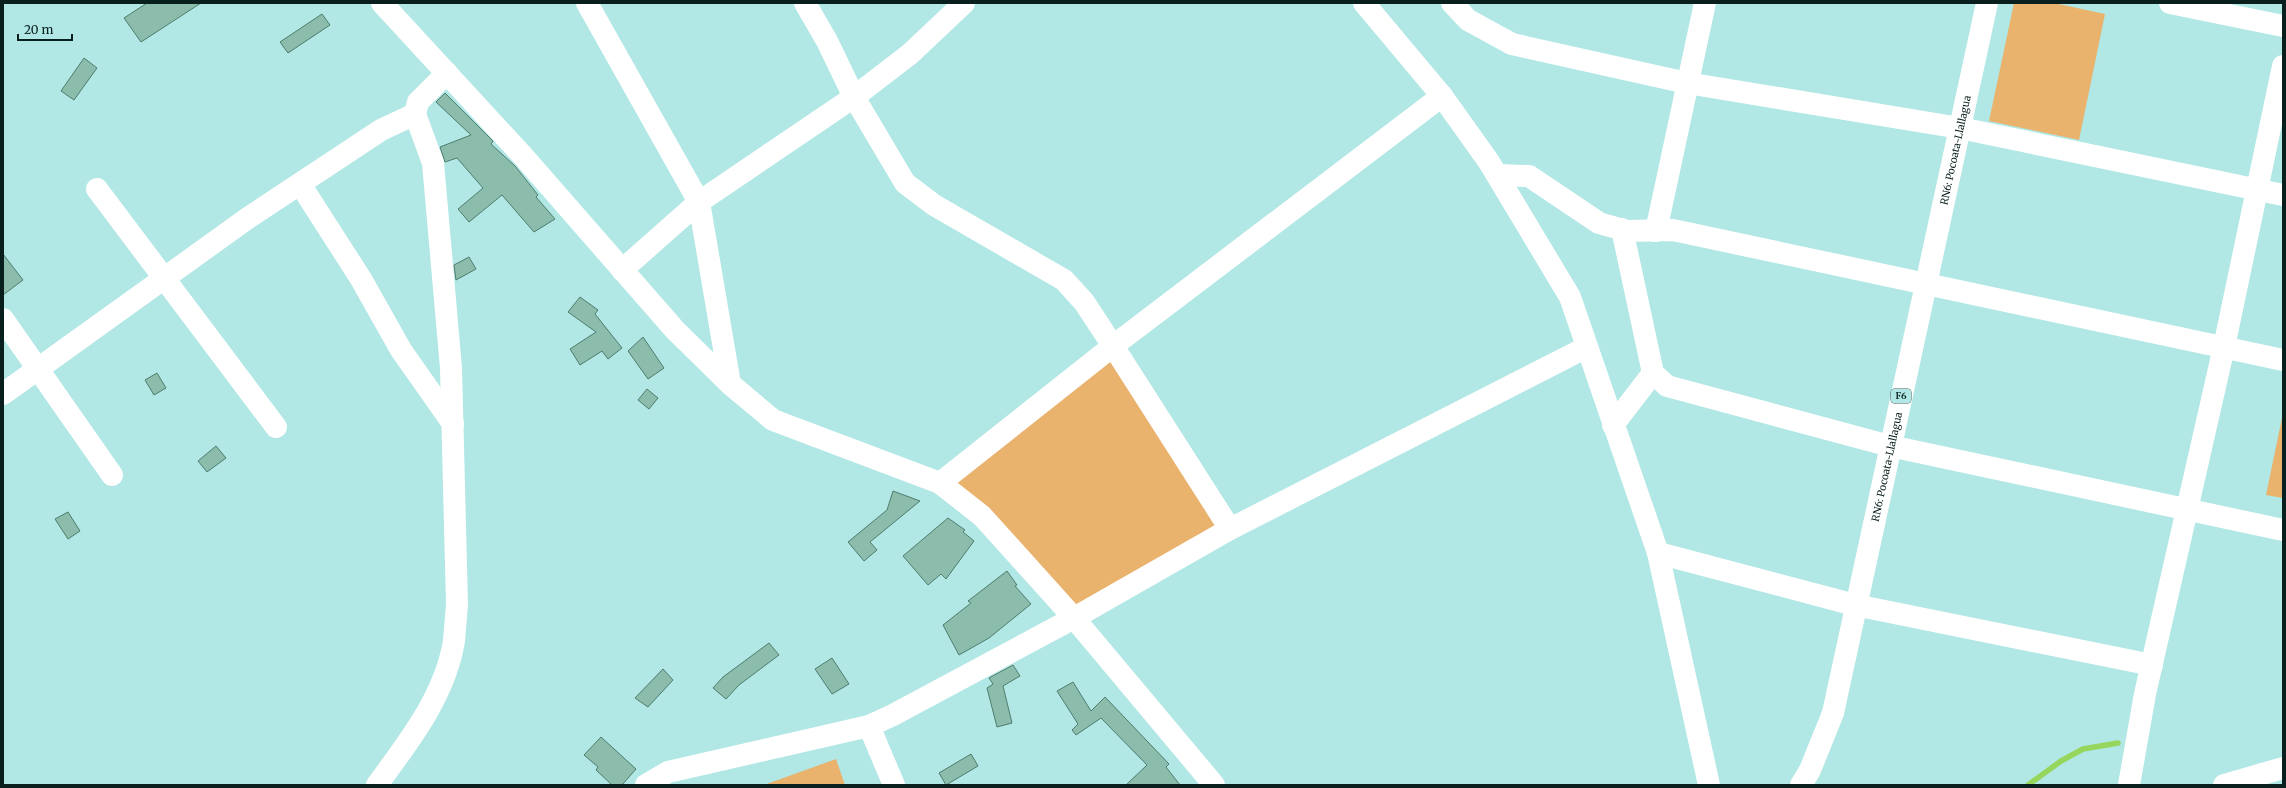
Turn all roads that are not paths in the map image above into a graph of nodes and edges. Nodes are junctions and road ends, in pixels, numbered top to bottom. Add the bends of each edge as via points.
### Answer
1 (382, 3) edge
2 (587, 3) edge
3 (805, 3) edge
4 (964, 3) edge
5 (1364, 3) edge
6 (1452, 3) edge
7 (1705, 3) edge
8 (1988, 3) edge
9 (2170, 3) edge
10 (2283, 26) edge
11 (2283, 66) edge
12 (447, 73) junction
13 (1687, 83) junction
14 (1442, 96) junction
15 (854, 97) junction
16 (415, 114) junction
17 (1960, 128) junction
18 (1497, 175) junction
19 (300, 184) junction
20 (97, 189) dead end
21 (2258, 190) junction
22 (2283, 195) edge
23 (698, 202) junction
24 (1622, 229) junction
25 (1656, 230) junction
26 (622, 270) junction
27 (164, 278) junction
28 (1926, 284) junction
29 (3, 320) edge
30 (1113, 346) junction
31 (1587, 347) junction
32 (2224, 347) junction
33 (2283, 360) edge
34 (38, 368) junction
35 (1653, 373) junction
36 (730, 384) junction
37 (3, 394) edge
38 (453, 424) junction
39 (1613, 425) junction
40 (276, 427) dead end
41 (1890, 446) junction
42 (112, 475) dead end
43 (940, 483) junction
44 (2187, 510) junction
45 (1230, 529) junction
46 (2283, 530) edge
47 (1658, 553) junction
48 (1855, 605) junction
49 (1074, 618) junction
50 (2152, 665) junction
51 (869, 726) junction
52 (2283, 768) edge
53 (377, 785) edge
54 (646, 785) edge
55 (894, 785) edge
56 (1214, 785) edge
57 (1709, 785) edge
58 (1801, 785) edge
59 (2129, 785) edge
60 (2224, 785) edge

1 - 12 main road
2 - 23 main road
3 - 15 main road
4 - 15 main road via 910,54
5 - 14 main road
6 - 13 main road via 1468,20 1512,44
7 - 13 main road
8 - 17 main road, RN6: Pocoata-Llallagua / F6
9 - 10 main road
11 - 21 main road
12 - 16 main road via 425,93 418,102
12 - 26 main road
13 - 17 main road
13 - 25 main road
14 - 18 main road
14 - 30 main road
15 - 23 main road
15 - 30 main road via 905,183 934,205 1064,280 1084,302
16 - 19 main road via 381,130
16 - 38 main road via 433,163 451,368
17 - 21 main road
17 - 28 main road, RN6: Pocoata-Llallagua / F6
18 - 24 main road via 1529,176 1599,223
18 - 31 main road via 1570,297
19 - 27 main road
19 - 38 main road via 361,280 401,350
20 - 27 main road
21 - 22 main road
21 - 32 main road
23 - 26 main road
23 - 36 main road
24 - 25 main road
24 - 35 main road
25 - 28 main road via 1673,230
26 - 36 main road via 675,330
27 - 34 main road
27 - 40 main road
28 - 32 main road
28 - 41 main road, RN6: Pocoata-Llallagua / F6
29 - 34 main road
30 - 43 main road
30 - 45 main road
31 - 39 main road
31 - 45 main road
32 - 33 main road
32 - 44 main road
34 - 37 main road
34 - 42 main road
35 - 39 main road
35 - 41 main road via 1667,386
36 - 43 main road via 773,420
38 - 53 main road via 457,604 453,642 440,688 422,722
39 - 47 main road
41 - 44 main road
41 - 48 main road, RN6: Pocoata-Llallagua / F6
43 - 49 main road via 982,516
44 - 46 main road
44 - 50 main road
45 - 49 main road
47 - 48 main road
47 - 57 main road
48 - 50 main road
48 - 58 main road, RN6: Pocoata-Llallagua / F6 via 1833,713 1810,770
49 - 51 main road
49 - 56 main road
50 - 59 main road
51 - 54 main road via 668,772
51 - 55 main road
52 - 60 main road

